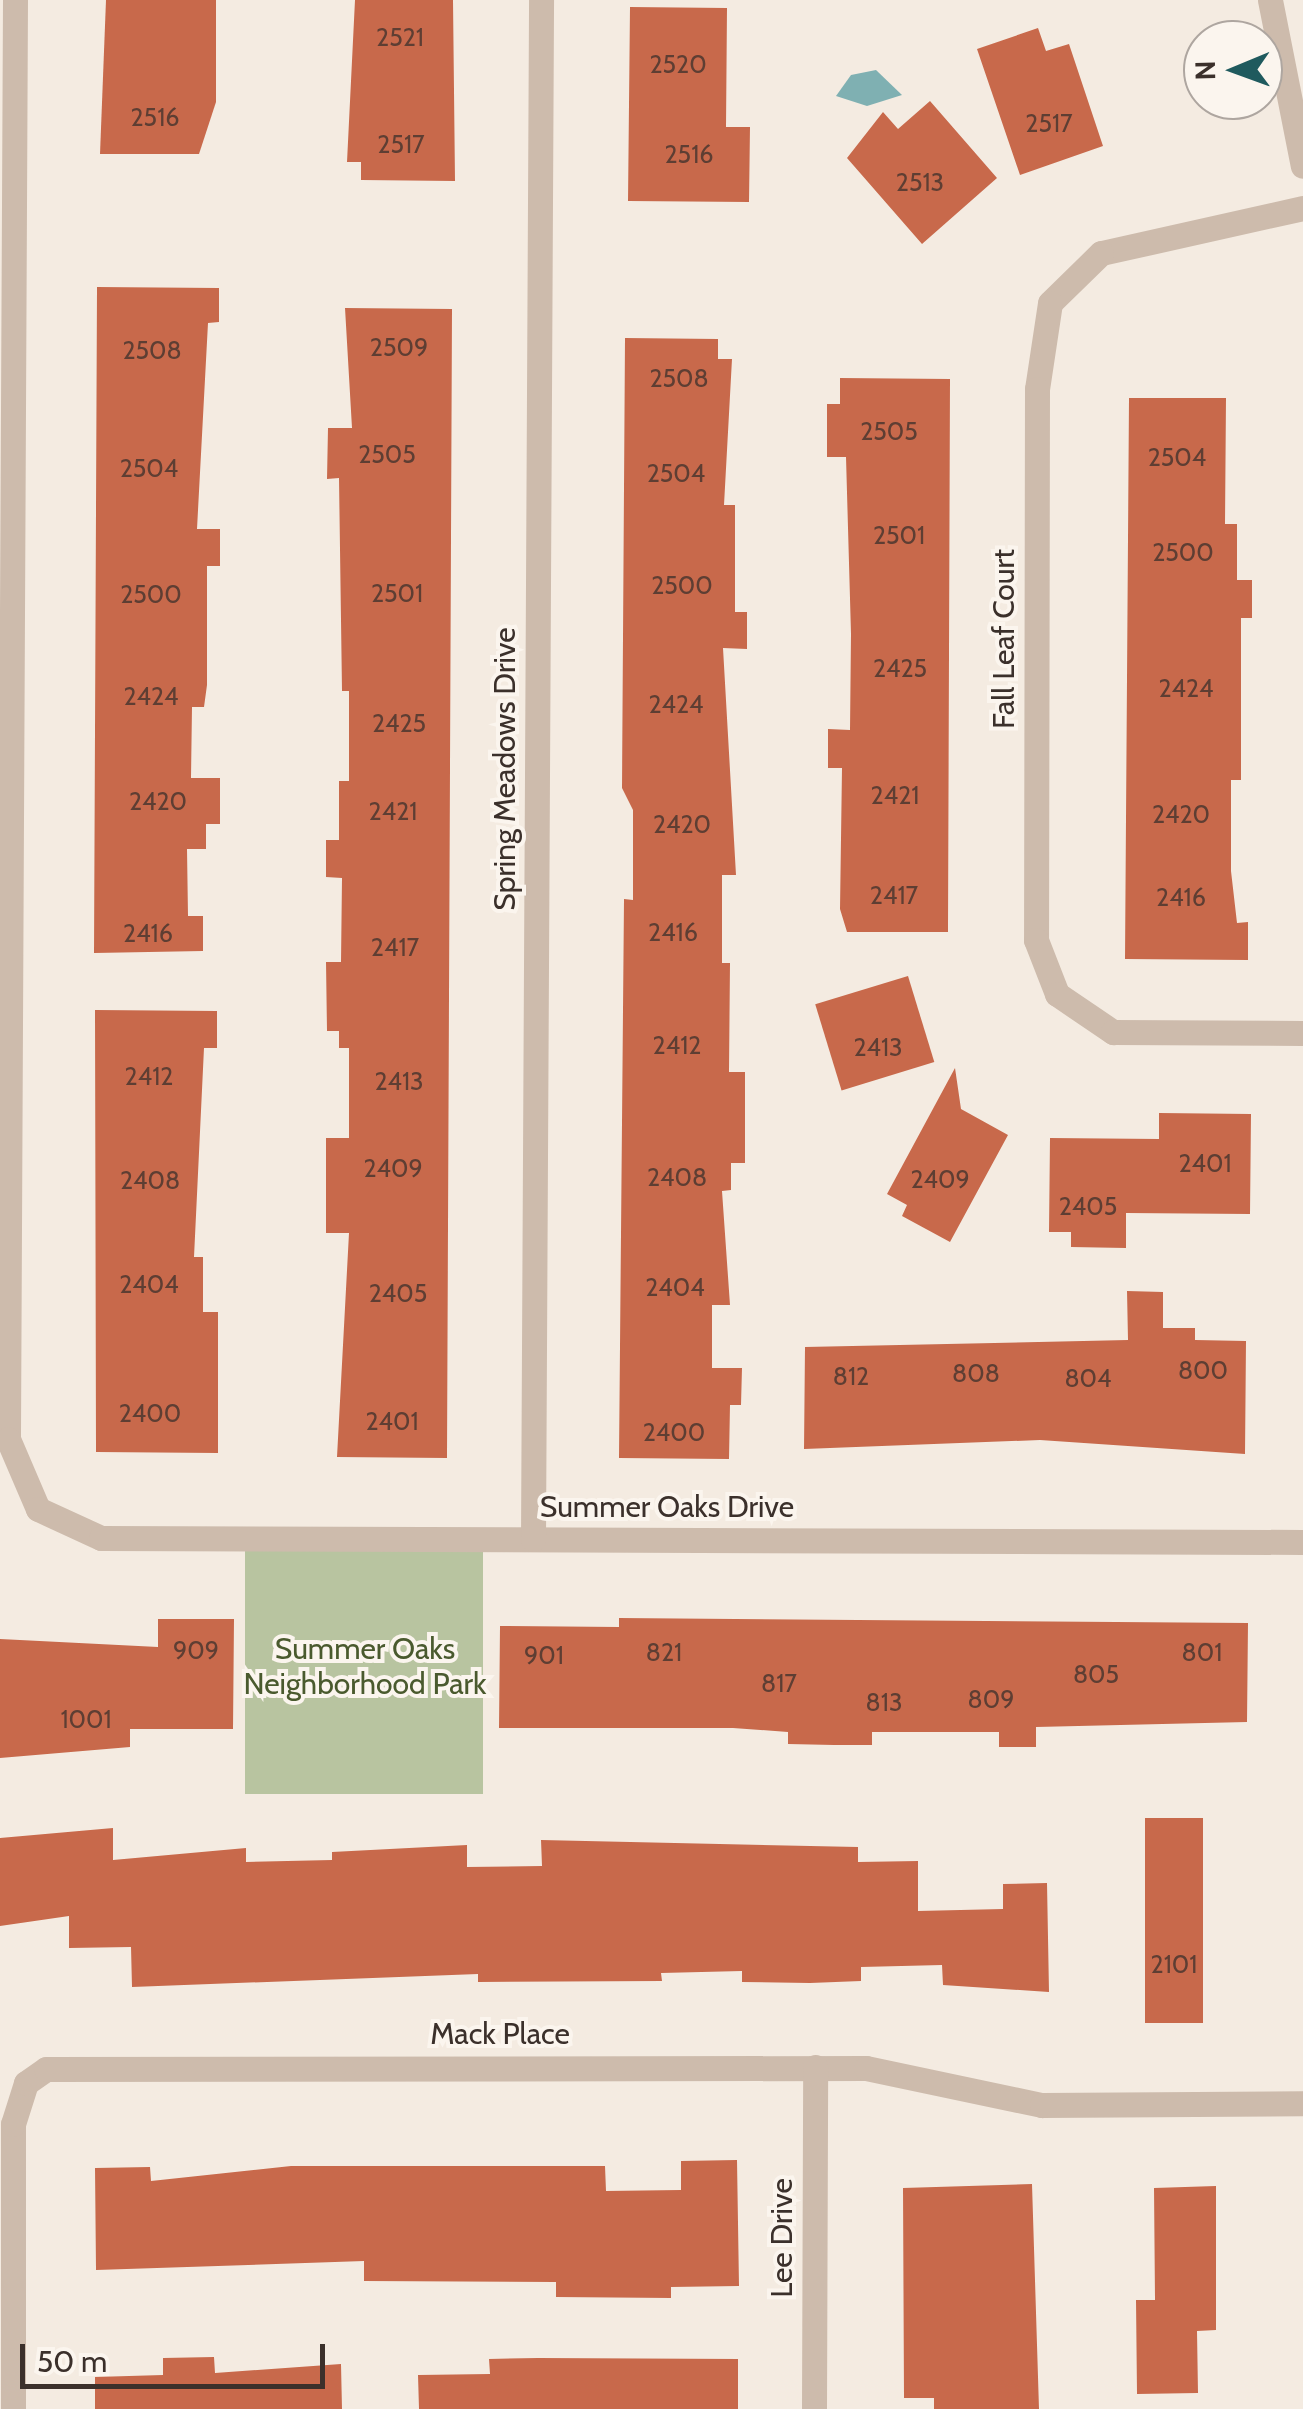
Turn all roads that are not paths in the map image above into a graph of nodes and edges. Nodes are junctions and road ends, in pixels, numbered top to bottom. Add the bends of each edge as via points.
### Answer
1 (14, 0) edge
2 (542, 0) edge
3 (1270, 0) edge
4 (1303, 166) edge
5 (1303, 208) edge
6 (1303, 1033) edge
7 (533, 1539) junction
8 (1303, 1542) edge
9 (815, 2067) junction
10 (1303, 2103) edge
11 (13, 2409) edge
12 (814, 2409) edge

1 - 7 street, Summer Oaks Drive via 8,1439 38,1509 101,1538
2 - 7 street, Spring Meadows Drive
3 - 4 street
5 - 6 street, Fall Leaf Court via 1101,252 1050,303 1037,388 1036,940 1058,994 1114,1032
7 - 8 street, Summer Oaks Drive
9 - 10 street, Mack Place via 879,2069 1042,2105
9 - 11 street, Mack Place via 46,2069 26,2082 13,2124
9 - 12 street, Lee Drive

